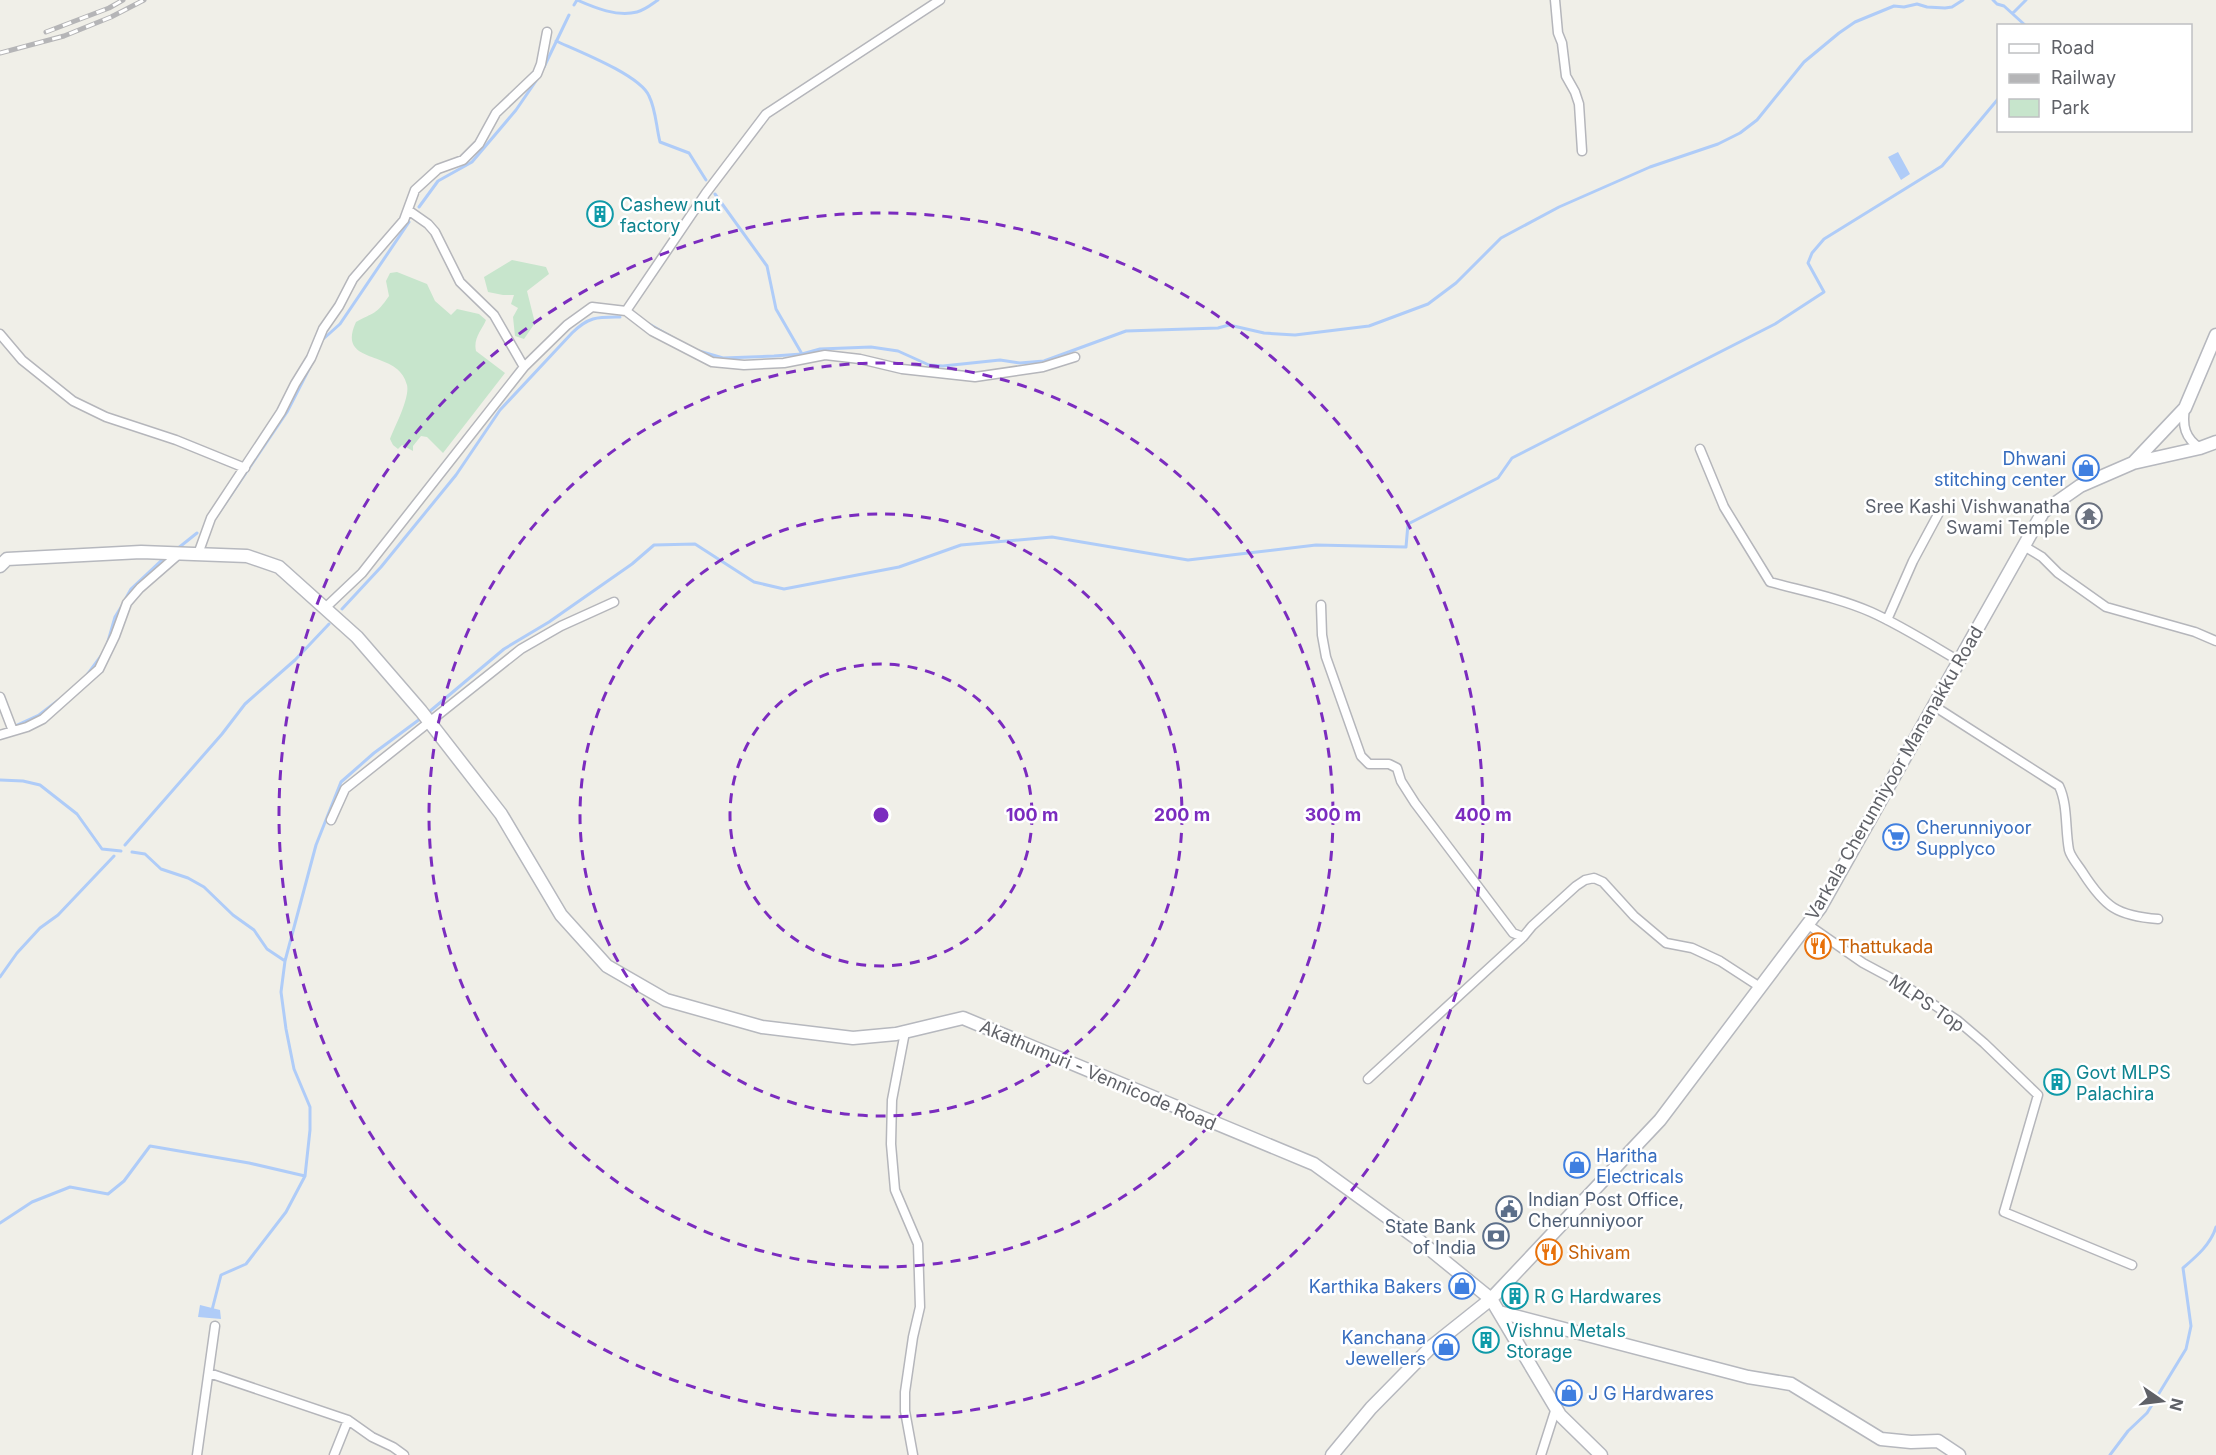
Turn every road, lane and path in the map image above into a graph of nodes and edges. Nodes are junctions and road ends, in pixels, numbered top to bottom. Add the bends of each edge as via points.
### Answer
1 (940, 0) edge
2 (1555, 0) edge
3 (547, 32) dead end
4 (1582, 151) dead end
5 (408, 210) junction
6 (626, 311) junction
7 (0, 334) edge
8 (2216, 335) edge
9 (1075, 357) dead end
10 (524, 367) junction
11 (2185, 408) junction
12 (2216, 442) edge
13 (2200, 448) junction
14 (1700, 449) dead end
15 (2133, 463) junction
16 (245, 468) junction
17 (1942, 507) dead end
18 (2024, 546) junction
19 (179, 554) junction
20 (198, 554) junction
21 (0, 566) edge
22 (614, 602) dead end
23 (1321, 605) dead end
24 (324, 609) junction
25 (1887, 620) junction
26 (2216, 641) edge
27 (1959, 661) junction
28 (0, 697) edge
29 (1934, 706) junction
30 (430, 723) junction
31 (13, 731) junction
32 (0, 735) edge
33 (331, 820) dead end
34 (2158, 919) dead end
35 (1807, 924) junction
36 (1523, 937) junction
37 (1760, 987) junction
38 (904, 1032) junction
39 (1368, 1079) dead end
40 (2132, 1265) dead end
41 (1491, 1299) junction
42 (1498, 1312) junction
43 (215, 1326) dead end
44 (208, 1373) junction
45 (1556, 1408) junction
46 (348, 1420) junction
47 (196, 1455) edge
48 (334, 1455) edge
49 (404, 1455) edge
50 (913, 1455) edge
51 (1332, 1455) edge
52 (1541, 1455) edge
53 (1601, 1455) edge
54 (1959, 1455) edge

1 - 6 street via 766,114 706,193
2 - 4 street via 1566,76 1579,104
3 - 5 street via 537,74 495,113 479,144 463,160 438,169 415,190
5 - 10 street via 435,232 460,282 494,315
5 - 16 street via 404,220 353,279 322,329 282,412
6 - 9 street via 652,331 712,362 784,363 825,355 975,377 1043,367
6 - 10 street via 592,307 567,325
7 - 16 street via 22,360 81,405
8 - 11 street, Varkala Cherunniyoor Mananakku Road
10 - 24 street via 362,573
11 - 13 street via 2184,428 2188,438
11 - 15 street, Varkala Cherunniyoor Mananakku Road
12 - 13 street
13 - 15 street
14 - 25 street via 1724,507 1770,582 1812,592
15 - 18 street, Varkala Cherunniyoor Mananakku Road via 2080,486 2043,512
16 - 20 street via 211,518
17 - 25 street
18 - 26 street via 2106,607
18 - 27 street, Varkala Cherunniyoor Mananakku Road
19 - 20 street, Akathumuri - Vennicode Road
19 - 21 street, Akathumuri - Vennicode Road via 141,552 8,560
19 - 31 street via 127,603 99,669 43,718
20 - 24 street, Akathumuri - Vennicode Road via 247,556 279,567
22 - 30 street via 521,649
23 - 36 street via 1326,657 1361,756 1369,764 1397,768 1415,803 1502,920 1513,933
24 - 30 street, Akathumuri - Vennicode Road via 357,637
25 - 27 street
27 - 29 street, Varkala Cherunniyoor Mananakku Road
28 - 31 street
29 - 34 street via 2059,786 2070,853 2094,890 2105,903 2122,913
29 - 35 street, Varkala Cherunniyoor Mananakku Road via 1820,908
30 - 33 street via 345,789
30 - 38 street, Akathumuri - Vennicode Road via 501,814 561,915 607,966 666,1000 762,1028 854,1038
31 - 32 street
35 - 37 street, Varkala Cherunniyoor Mananakku Road
35 - 40 street, MLPS Top via 1957,1020 2038,1095 2004,1212
36 - 37 street via 1576,886 1594,878 1666,942 1692,948
36 - 39 street
37 - 41 street, Varkala Cherunniyoor Mananakku Road via 1660,1120
38 - 41 street, Akathumuri - Vennicode Road via 963,1018 1314,1164 1416,1238
38 - 50 street via 892,1100 891,1144 895,1190 918,1244 920,1307 905,1392
41 - 42 street
41 - 51 street, Varkala Cherunniyoor Mananakku Road via 1432,1346 1371,1408
42 - 45 street
42 - 54 street via 1748,1377 1791,1384 1881,1439 1938,1440
43 - 44 street
44 - 46 street
44 - 47 street
45 - 52 street
45 - 53 street
46 - 48 street
46 - 49 street

